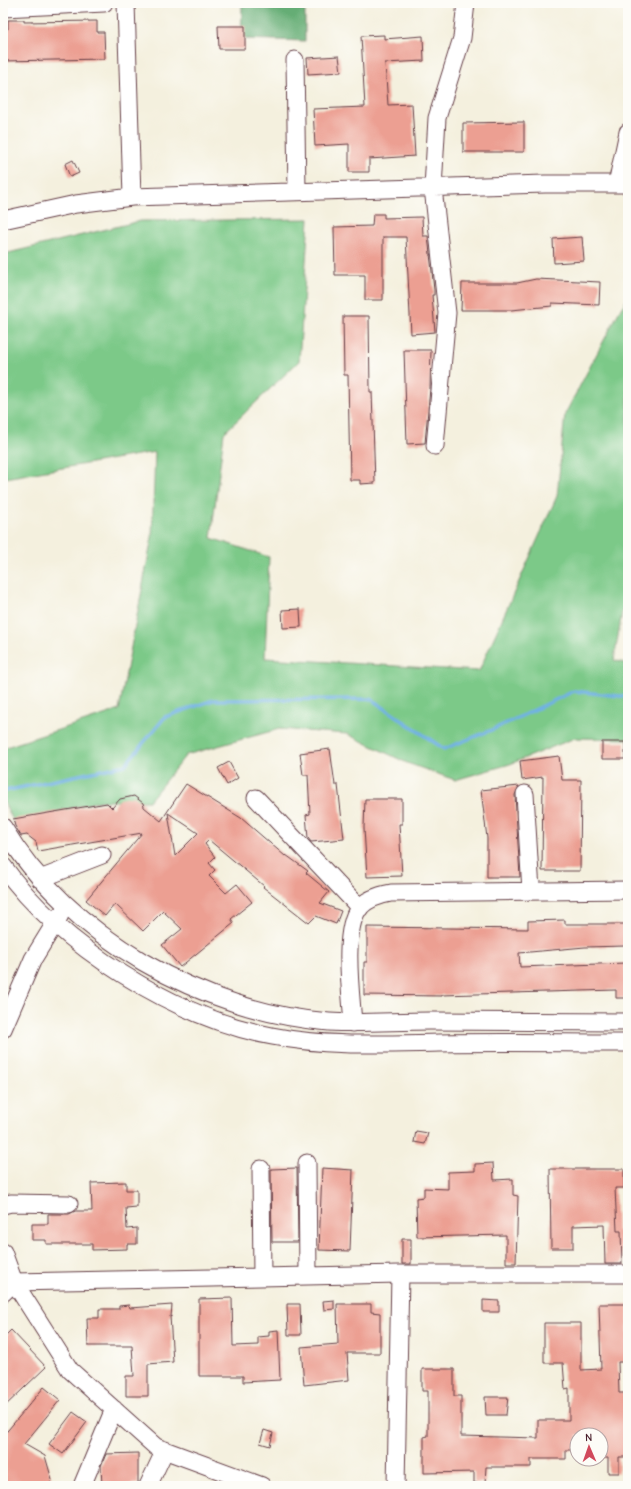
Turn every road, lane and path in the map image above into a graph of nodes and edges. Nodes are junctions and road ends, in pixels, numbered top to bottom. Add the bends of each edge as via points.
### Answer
1 (104, 3) edge
2 (126, 3) edge
3 (466, 3) edge
4 (3, 8) edge
5 (295, 60) dead end
6 (628, 132) edge
7 (622, 184) edge
8 (433, 188) junction
9 (297, 191) junction
10 (132, 197) junction
11 (3, 220) edge
12 (435, 446) dead end
13 (525, 794) dead end
14 (256, 798) dead end
15 (3, 827) edge
16 (102, 855) dead end
17 (3, 866) edge
18 (40, 879) junction
19 (628, 890) edge
20 (531, 891) junction
21 (68, 905) junction
22 (360, 908) junction
23 (54, 924) junction
24 (353, 1022) junction
25 (628, 1022) edge
26 (3, 1029) edge
27 (628, 1043) edge
28 (307, 1163) dead end
29 (261, 1169) dead end
30 (69, 1204) dead end
31 (3, 1205) edge
32 (3, 1252) edge
33 (400, 1274) junction
34 (628, 1274) edge
35 (308, 1276) junction
36 (262, 1277) junction
37 (9, 1288) edge
38 (114, 1409) junction
39 (165, 1450) junction
40 (82, 1486) edge
41 (148, 1486) edge
42 (262, 1486) edge
43 (396, 1486) edge

1 - 4 street
2 - 10 street
3 - 8 street via 462,38 437,118
5 - 9 street
6 - 7 street
7 - 8 street
8 - 9 street
8 - 12 street via 447,313
9 - 10 street
10 - 11 street via 76,204
13 - 20 street
14 - 22 street
15 - 18 street
16 - 18 street
17 - 23 street via 20,890
18 - 21 street
19 - 20 street
20 - 22 street via 391,892 375,896
21 - 23 street
21 - 24 street via 128,953 182,983 228,1000 275,1013 328,1022
22 - 24 street via 352,923 349,938
23 - 26 street via 33,959
23 - 27 street via 117,970 174,1004 272,1036 355,1044
24 - 25 street
28 - 35 street
29 - 36 street
30 - 31 street
32 - 37 street
33 - 34 street
33 - 35 street
33 - 43 street
35 - 36 street
36 - 37 street
37 - 38 street via 70,1370
38 - 39 street via 156,1447
38 - 40 street
39 - 41 street
39 - 42 street

